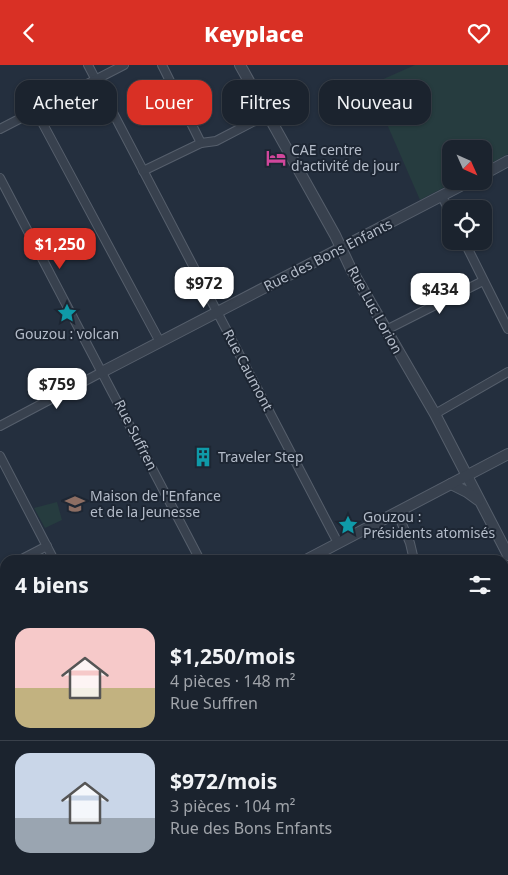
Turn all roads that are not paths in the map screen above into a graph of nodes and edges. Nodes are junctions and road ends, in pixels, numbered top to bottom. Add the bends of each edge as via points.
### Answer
1 (88, 65) edge
2 (124, 65) edge
3 (162, 65) edge
4 (240, 65) edge
5 (96, 80) joint
6 (249, 80) edge
7 (117, 121) edge
8 (15, 122) edge
9 (44, 125) edge
10 (247, 125) edge
11 (274, 125) edge
12 (0, 129) edge
13 (201, 143) junction
14 (508, 161) edge
15 (492, 170) edge
16 (143, 171) junction
17 (0, 178) edge
18 (453, 190) edge
19 (442, 196) junction
20 (444, 200) edge
21 (341, 248) junction
22 (468, 250) edge
23 (484, 281) junction
24 (218, 312) junction
25 (508, 329) edge
26 (386, 330) junction
27 (160, 342) junction
28 (102, 372) junction
29 (508, 372) edge
30 (435, 414) junction
31 (0, 426) edge
32 (508, 454) edge
33 (0, 456) edge
34 (467, 475) junction
35 (452, 484) junction
36 (479, 501) junction
37 (397, 512) junction
38 (338, 543) junction
39 (47, 546) junction
40 (30, 555) edge
41 (52, 555) edge
42 (197, 555) edge
43 (315, 555) edge
44 (413, 555) edge
45 (508, 555) edge

1 - 5 street, Rue Caumont
2 - 5 street
3 - 13 street
4 - 6 street, Rue Luc Lorion
7 - 16 street, Rue Caumont
8 - 12 street
9 - 27 street
10 - 13 street via 216,141
11 - 21 street, Rue Luc Lorion
13 - 16 street
14 - 15 street
16 - 24 street, Rue Caumont
17 - 28 street, Rue Suffren
18 - 19 street, Rue des Bons Enfants
19 - 20 street
19 - 21 street, Rue des Bons Enfants
21 - 24 street, Rue des Bons Enfants
21 - 26 street, Rue Luc Lorion
22 - 23 street
23 - 25 street
23 - 26 street
24 - 27 street, Rue des Bons Enfants
24 - 38 street, Rue Caumont
26 - 30 street, Rue Luc Lorion
27 - 28 street, Rue des Bons Enfants
28 - 31 street, Rue des Bons Enfants
28 - 42 street, Rue Suffren
29 - 30 street
30 - 34 street, Rue Luc Lorion
32 - 34 street
33 - 39 street
34 - 35 street
34 - 36 street, Rue Luc Lorion
35 - 36 street
35 - 37 street
36 - 45 street, Rue Luc Lorion
37 - 38 street
37 - 44 street
38 - 43 street
39 - 40 street
39 - 41 street

